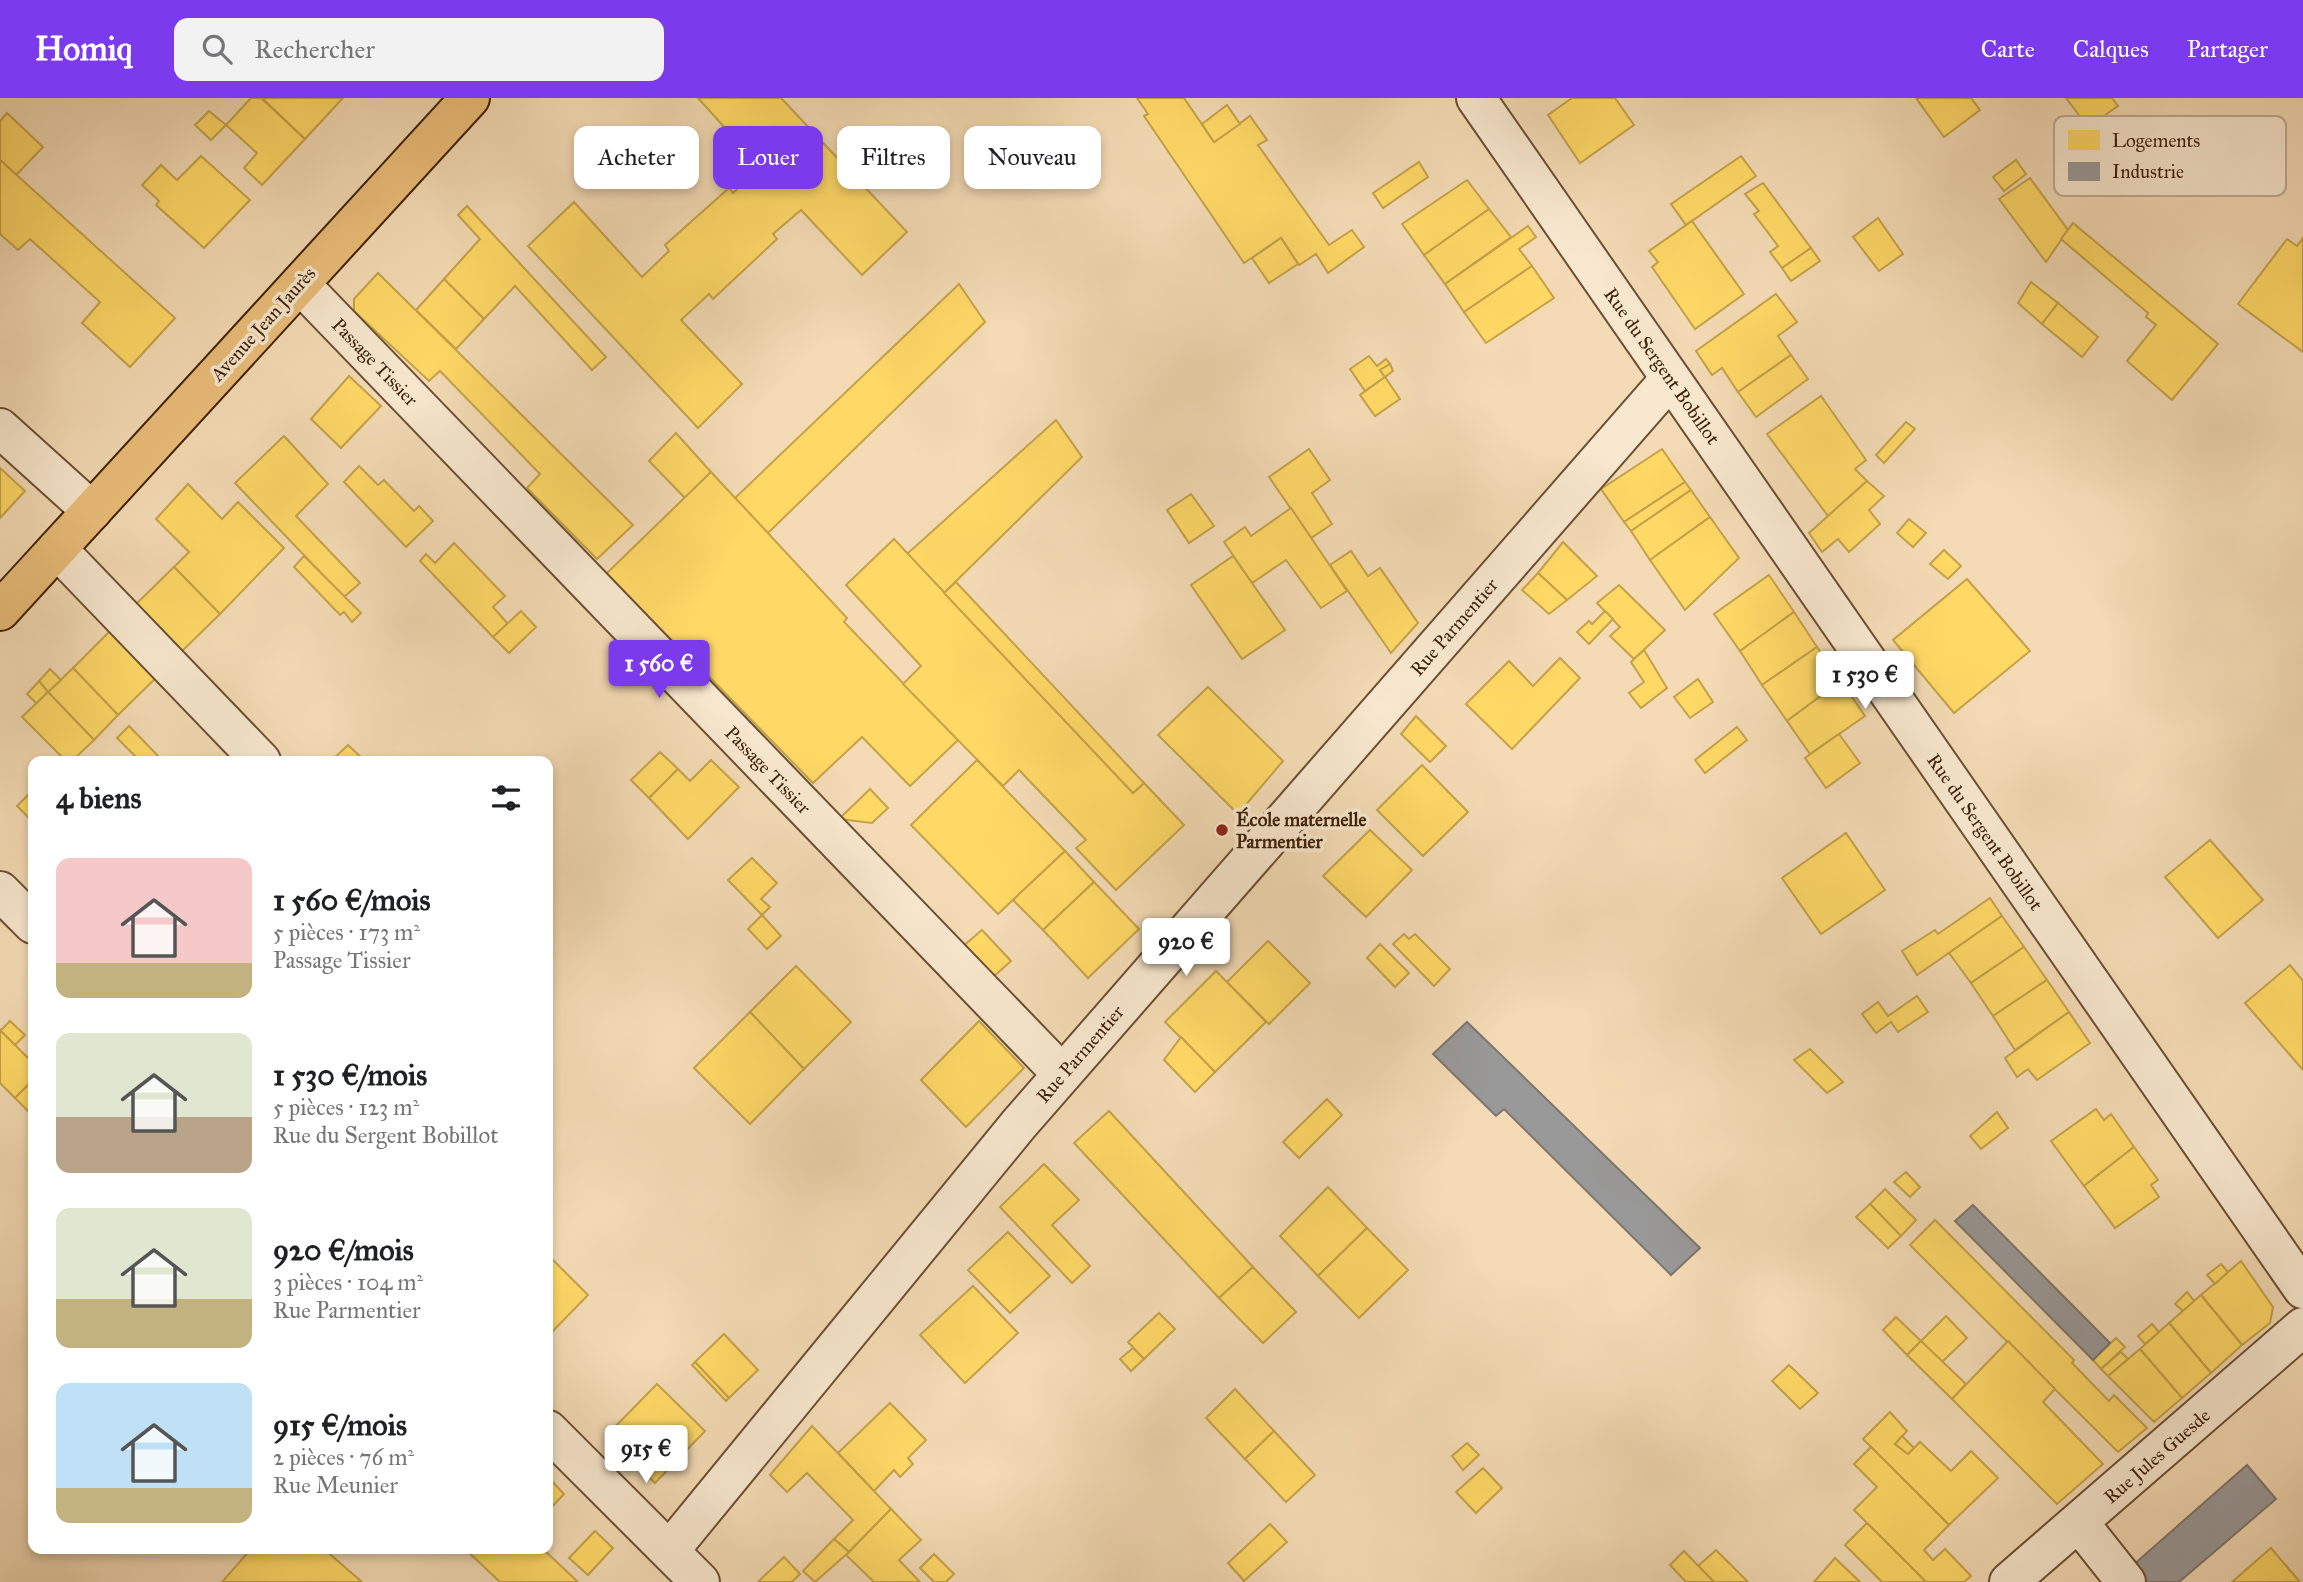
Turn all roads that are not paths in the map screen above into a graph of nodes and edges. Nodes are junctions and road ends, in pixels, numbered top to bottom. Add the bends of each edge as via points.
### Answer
1 (470, 98) edge
2 (1476, 98) edge
3 (300, 284) junction
4 (1670, 379) junction
5 (0, 428) edge
6 (92, 511) junction
7 (57, 549) junction
8 (0, 611) edge
9 (256, 756) edge
10 (0, 891) edge
11 (28, 919) edge
12 (1062, 1074) junction
13 (2303, 1289) edge
14 (2303, 1327) edge
15 (553, 1435) edge
16 (2080, 1524) junction
17 (670, 1550) junction
18 (700, 1582) edge
19 (2009, 1582) edge
20 (2126, 1582) edge

1 - 3 main road, Avenue Jean Jaurès
2 - 4 street, Rue du Sergent Bobillot
3 - 6 main road, Avenue Jean Jaurès
3 - 12 street, Passage Tissier
4 - 12 street, Rue Parmentier
4 - 13 street, Rue du Sergent Bobillot
5 - 6 street
6 - 7 main road, Avenue Jean Jaurès
7 - 8 main road, Avenue Jean Jaurès
7 - 9 street
10 - 11 street
12 - 17 street, Rue Parmentier
14 - 16 street, Rue Jules Guesde
15 - 17 street
16 - 19 street, Rue Jules Guesde
16 - 20 street
17 - 18 street

